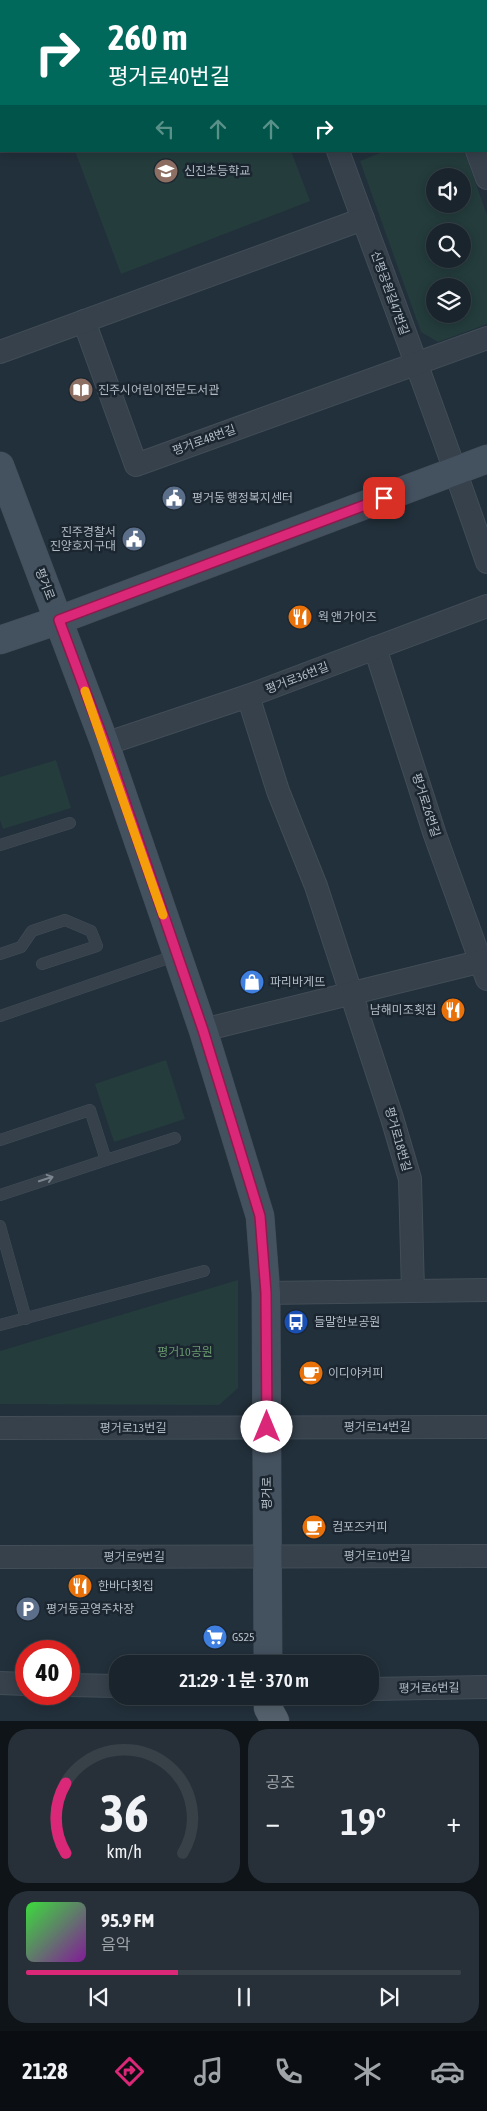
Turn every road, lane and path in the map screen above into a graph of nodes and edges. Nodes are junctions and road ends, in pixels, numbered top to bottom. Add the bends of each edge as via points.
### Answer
1 (338, 152) edge
2 (477, 152) edge
3 (487, 178) edge
4 (363, 219) junction
5 (84, 321) junction
6 (487, 338) edge
7 (0, 352) edge
8 (415, 364) junction
9 (487, 459) edge
10 (0, 466) edge
11 (456, 470) junction
12 (487, 562) edge
13 (487, 606) edge
14 (59, 620) junction
15 (0, 640) edge
16 (375, 648) junction
17 (248, 696) junction
18 (105, 744) junction
19 (70, 823) dead end
20 (0, 845) edge
21 (0, 954) edge
22 (177, 955) junction
23 (42, 964) dead end
24 (485, 967) edge
25 (352, 993) junction
26 (0, 1016) edge
27 (203, 1030) junction
28 (175, 1138) dead end
29 (0, 1140) edge
30 (106, 1160) junction
31 (0, 1195) edge
32 (0, 1226) edge
33 (204, 1271) dead end
34 (487, 1290) edge
35 (412, 1291) junction
36 (266, 1293) junction
37 (26, 1319) junction
38 (0, 1326) edge
39 (267, 1427) junction
40 (487, 1427) edge
41 (0, 1428) edge
42 (487, 1556) edge
43 (0, 1557) edge
44 (267, 1557) junction
45 (268, 1655) edge
46 (0, 1683) edge
47 (15, 1684) edge
48 (80, 1685) edge
49 (109, 1686) edge
50 (487, 1687) edge
51 (379, 1689) edge

1 - 4 street, 신평공원길47번길
2 - 3 street
4 - 5 street
4 - 8 street, 신평공원길47번길
5 - 7 street
5 - 8 street, 평거로48번길 via 136,465
6 - 8 street
8 - 11 street, 신평공원길47번길
9 - 11 street
10 - 14 street, 평거로
11 - 12 street, 신평공원길47번길
11 - 14 street
13 - 16 street, 평거로36번길
14 - 15 street
14 - 18 street, 평거로
16 - 17 street, 평거로36번길
16 - 24 street, 평거로26번길 via 435,835
17 - 18 street, 평거로36번길
17 - 25 street via 278,792 316,886
18 - 22 street, 평거로
19 - 20 lane
21 - 23 lane via 21,947 32,931 65,920 90,932 97,946
22 - 26 lane
22 - 27 street, 평거로
24 - 25 street, 평거로26번길
25 - 27 street, 평거로26번길
25 - 35 street, 평거로18번길 via 410,1179
27 - 36 street, 평거로 via 260,1216
28 - 30 lane
29 - 30 lane via 90,1110
31 -> 30 lane
32 - 37 lane
33 - 37 lane
34 - 35 street
35 - 36 street
36 - 39 street, 평거로
37 - 38 lane
39 - 40 street, 평거로14번길
39 - 41 street, 평거로13번길
39 - 44 street, 평거로
42 - 44 street, 평거로10번길
43 - 44 street, 평거로9번길
44 - 45 street, 평거로
46 - 47 street
48 - 49 street
50 - 51 street, 평거로6번길

